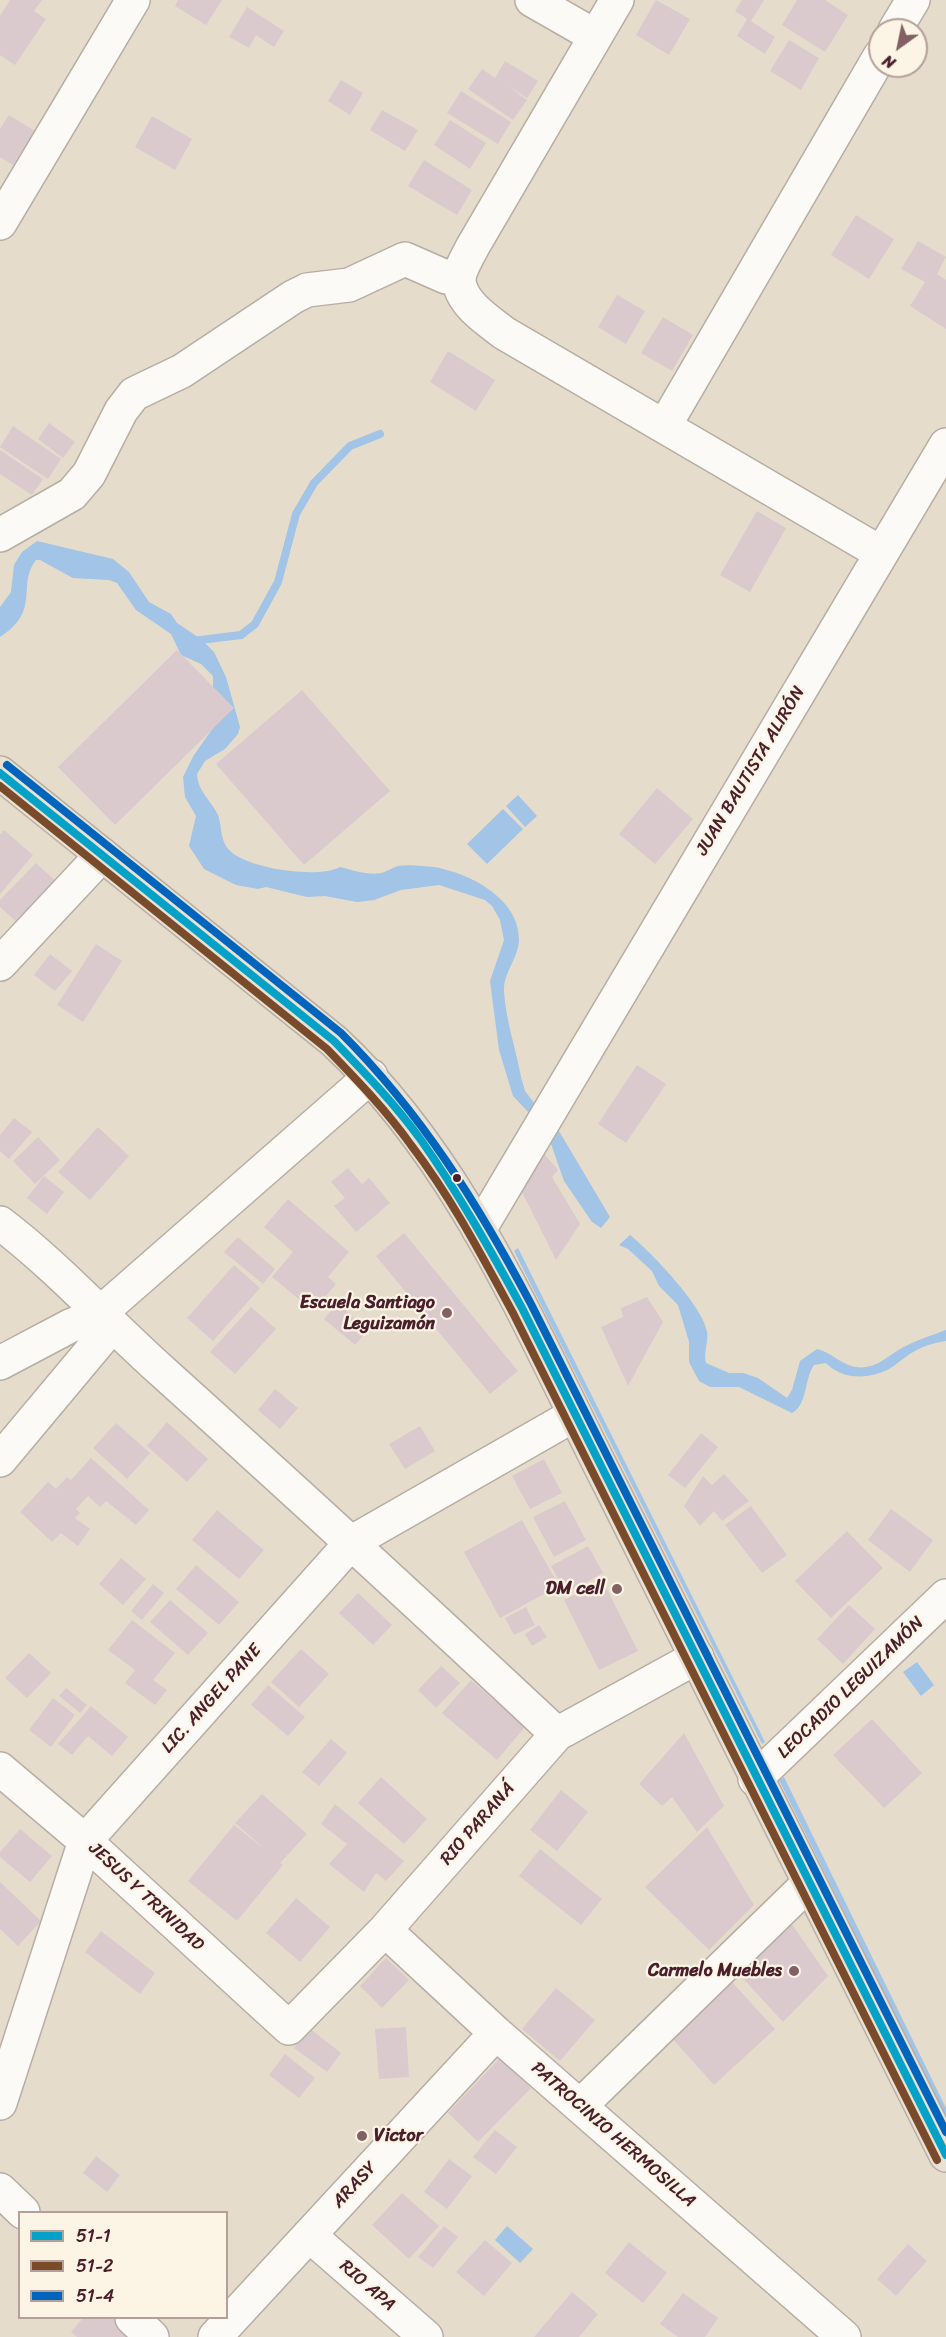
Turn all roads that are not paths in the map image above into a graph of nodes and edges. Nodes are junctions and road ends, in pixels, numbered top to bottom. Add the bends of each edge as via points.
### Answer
1 (133, 0) edge
2 (532, 0) edge
3 (617, 0) edge
4 (913, 0) edge
5 (902, 18) edge
6 (596, 36) junction
7 (868, 77) edge
8 (0, 223) edge
9 (460, 273) junction
10 (665, 425) junction
11 (946, 445) edge
12 (0, 535) edge
13 (882, 553) junction
14 (0, 773) edge
15 (102, 855) junction
16 (0, 964) edge
17 (371, 1076) junction
18 (0, 1223) edge
19 (479, 1230) junction
20 (105, 1320) junction
21 (0, 1363) edge
22 (574, 1415) junction
23 (0, 1460) edge
24 (352, 1542) junction
25 (946, 1596) edge
26 (697, 1657) junction
27 (557, 1734) junction
28 (0, 1769) edge
29 (755, 1779) junction
30 (85, 1841) junction
31 (808, 1884) junction
32 (385, 1930) junction
33 (289, 2028) joint
34 (496, 2033) junction
35 (0, 2103) edge
36 (580, 2106) junction
37 (946, 2155) edge
38 (0, 2190) edge
39 (22, 2211) edge
40 (309, 2235) junction
41 (133, 2319) edge
42 (153, 2337) edge
43 (215, 2337) edge
44 (426, 2337) edge
45 (844, 2337) edge

1 - 8 street
2 - 6 street
3 - 6 street
4 - 5 street
6 - 9 street via 472,246
7 - 10 street
9 - 10 street via 459,285 474,308 504,333
9 - 12 street via 446,277 405,259 349,285 307,290 286,301 182,371 134,394 89,474 72,494
10 - 13 street
11 - 13 street, JUAN BAUTISTA ALIRÓN
13 - 19 street, JUAN BAUTISTA ALIRÓN
14 - 15 main road
15 - 16 street
15 - 17 main road via 334,1041
17 - 19 main road via 434,1157
17 - 20 street
18 - 20 street
19 - 22 main road
20 - 21 street via 70,1326
20 - 23 street
20 - 24 street
22 - 24 street, LIC. ANGEL PANE
22 - 26 main road
24 - 27 street
24 - 30 street, LIC. ANGEL PANE
25 - 29 street, LEOCADIO LEGUIZAMÓN
26 - 27 street, RIO PARANÁ
26 - 29 main road
27 - 32 street, RIO PARANÁ
28 - 30 street, JESUS Y TRINIDAD
29 - 31 main road
30 - 33 street, JESUS Y TRINIDAD
30 - 35 street, LIC. ANGEL PANE
31 - 36 street
31 - 37 main road
32 - 33 street, RIO PARANÁ
32 - 34 street, PATROCINIO HERMOSILLA
34 - 36 street, PATROCINIO HERMOSILLA
34 - 40 street, ARASY
36 - 45 street, PATROCINIO HERMOSILLA
38 - 39 street
40 - 43 street, ARASY
40 - 44 street, RIO APA
41 - 42 street

